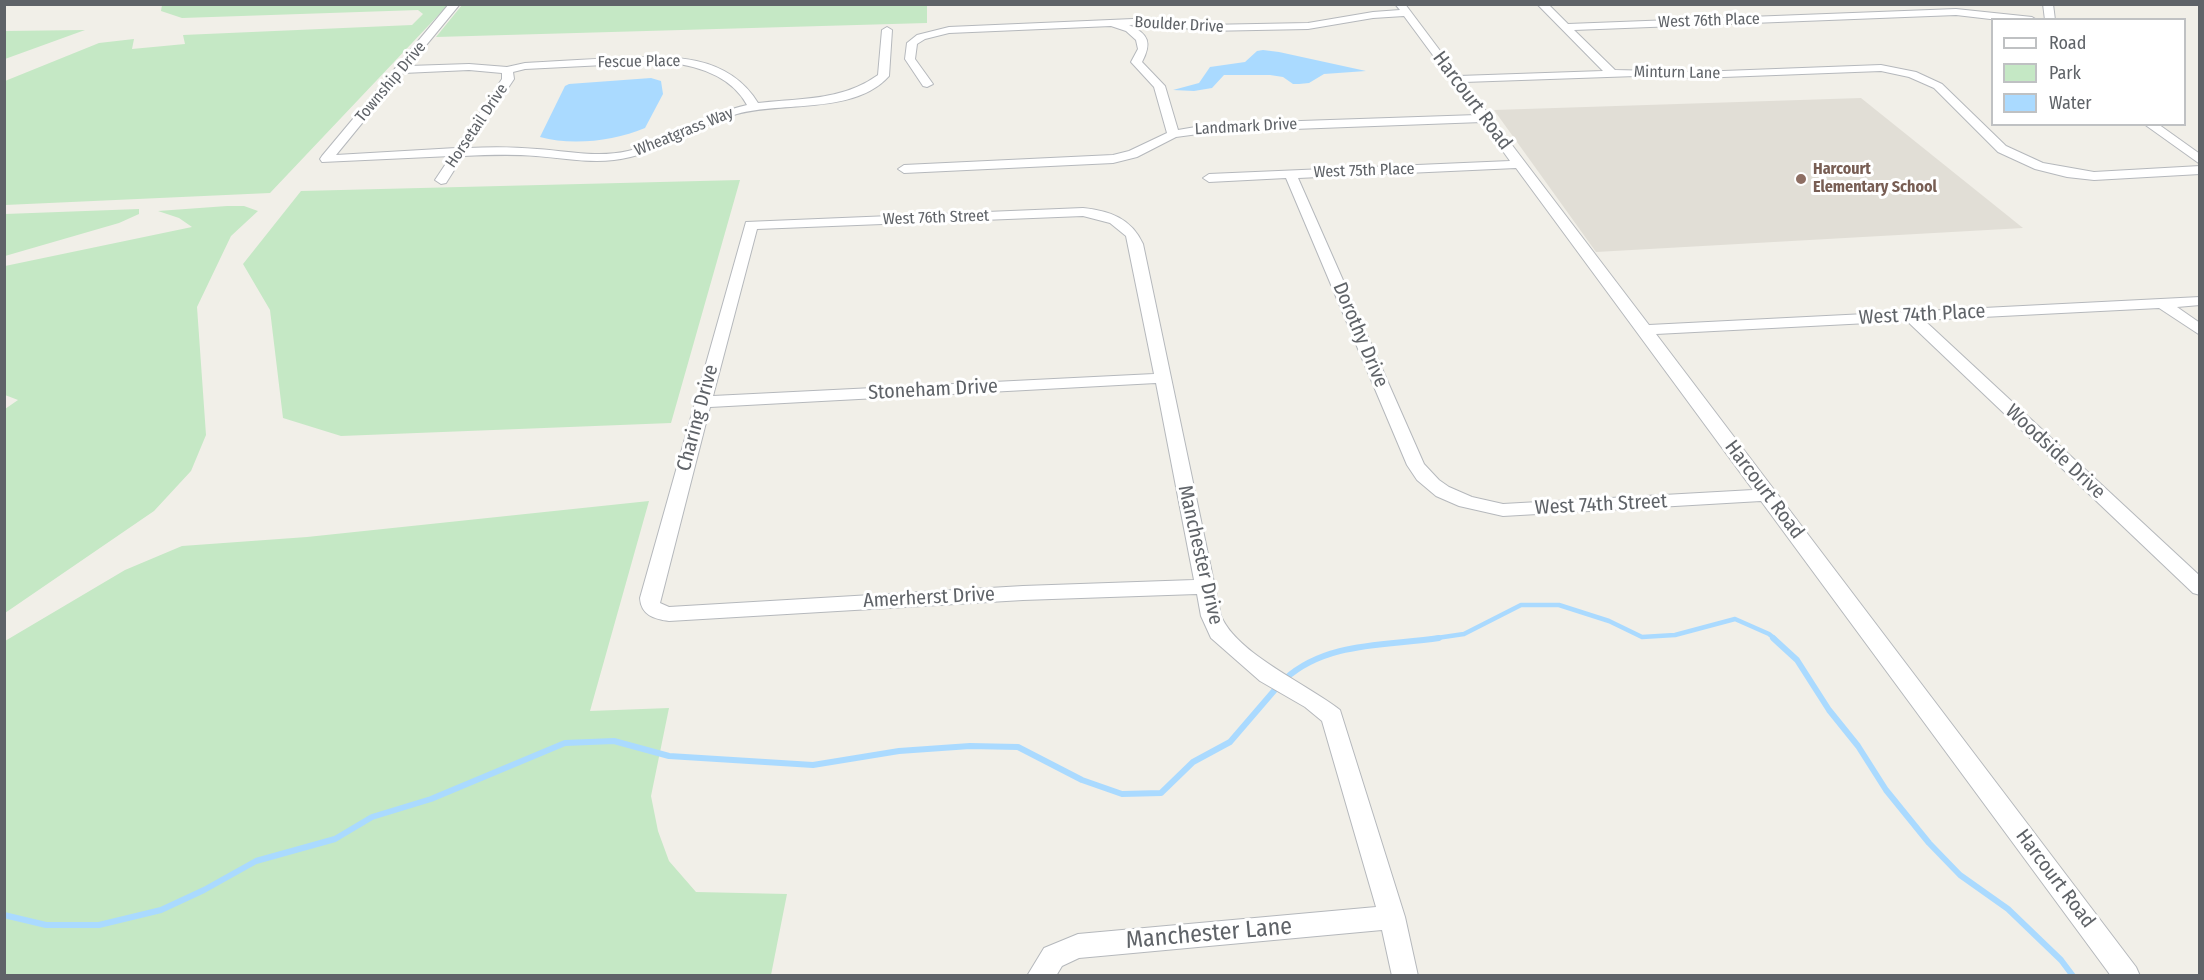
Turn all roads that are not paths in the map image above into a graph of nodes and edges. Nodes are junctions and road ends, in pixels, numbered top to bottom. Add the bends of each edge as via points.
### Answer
1 (455, 4) edge
2 (1542, 4) edge
3 (1403, 9) edge
4 (2013, 18) edge
5 (1111, 22) junction
6 (1565, 27) junction
7 (887, 30) dead end
8 (401, 69) junction
9 (507, 70) junction
10 (1611, 73) junction
11 (1456, 79) junction
12 (927, 84) dead end
13 (754, 107) junction
14 (1485, 118) junction
15 (2153, 126) edge
16 (1173, 134) junction
17 (459, 153) junction
18 (326, 159) joint
19 (2199, 160) edge
20 (1520, 164) junction
21 (904, 169) dead end
22 (2199, 170) edge
23 (1290, 174) junction
24 (1209, 178) dead end
25 (441, 180) dead end
26 (1119, 222) joint
27 (751, 225) joint
28 (2199, 301) edge
29 (2162, 303) junction
30 (1911, 316) junction
31 (1644, 330) junction
32 (2199, 330) edge
33 (1164, 378) junction
34 (703, 402) junction
35 (1439, 489) joint
36 (1768, 495) junction
37 (1205, 587) junction
38 (2199, 588) edge
39 (654, 610) joint
40 (1392, 917) junction
41 (1040, 975) edge
42 (1405, 975) edge
43 (2127, 975) edge

1 - 8 street, Township Drive
2 - 6 street
3 - 5 street, Boulder Drive via 1308,26 1205,28 1160,21
3 - 11 street, Harcourt Road
4 - 6 street, West 76th Place via 1956,12
5 - 12 street, Boulder Drive via 964,28 916,39 910,57
5 - 16 street via 1142,40 1137,62 1159,86
6 - 10 street
7 - 13 street, Wheatgrass Way via 883,76 874,84 813,102
8 - 9 street, Horsetail Drive
8 - 18 street, Township Drive
9 - 13 street, Fescue Place via 684,60 714,69 750,96
9 - 17 street, Horsetail Drive via 508,79
10 - 11 street, Minturn Lane
10 - 22 street, Minturn Lane via 1697,75 1864,67 1898,71 1940,87 2012,156 2044,168 2089,175
11 - 14 street, Harcourt Road
13 - 17 street, Wheatgrass Way via 724,113 625,156
14 - 16 street, Landmark Drive via 1213,128
14 - 20 street, Harcourt Road
15 - 19 street
16 - 21 street, Landmark Drive via 1133,154 1113,159
17 - 18 street, Wheatgrass Way
17 - 25 street, Horsetail Drive
20 - 23 street, West 75th Place
20 - 31 street, Harcourt Road
23 - 24 street, West 75th Place
23 - 35 street, Dorothy Drive via 1416,465
26 - 27 street, West 76th Street via 1083,212
26 - 33 street, Manchester Drive via 1136,243
27 - 34 street, Charing Drive
28 - 29 street, West 74th Place
29 - 30 street, West 74th Place
29 - 32 street
30 - 31 street, West 74th Place
30 - 38 street, Woodside Drive
31 - 36 street, Harcourt Road
33 - 34 street, Stoneham Drive
33 - 37 street, Manchester Drive
34 - 39 street, Charing Drive via 650,598
35 - 36 street, West 74th Street via 1469,504 1503,510
36 - 43 street, Harcourt Road
37 - 39 street, Amerherst Drive via 1023,593 669,614
37 - 40 street, Manchester Drive via 1218,633 1267,675 1332,716
40 - 41 street, Manchester Lane via 1078,946 1053,957
40 - 42 street, Manchester Drive

